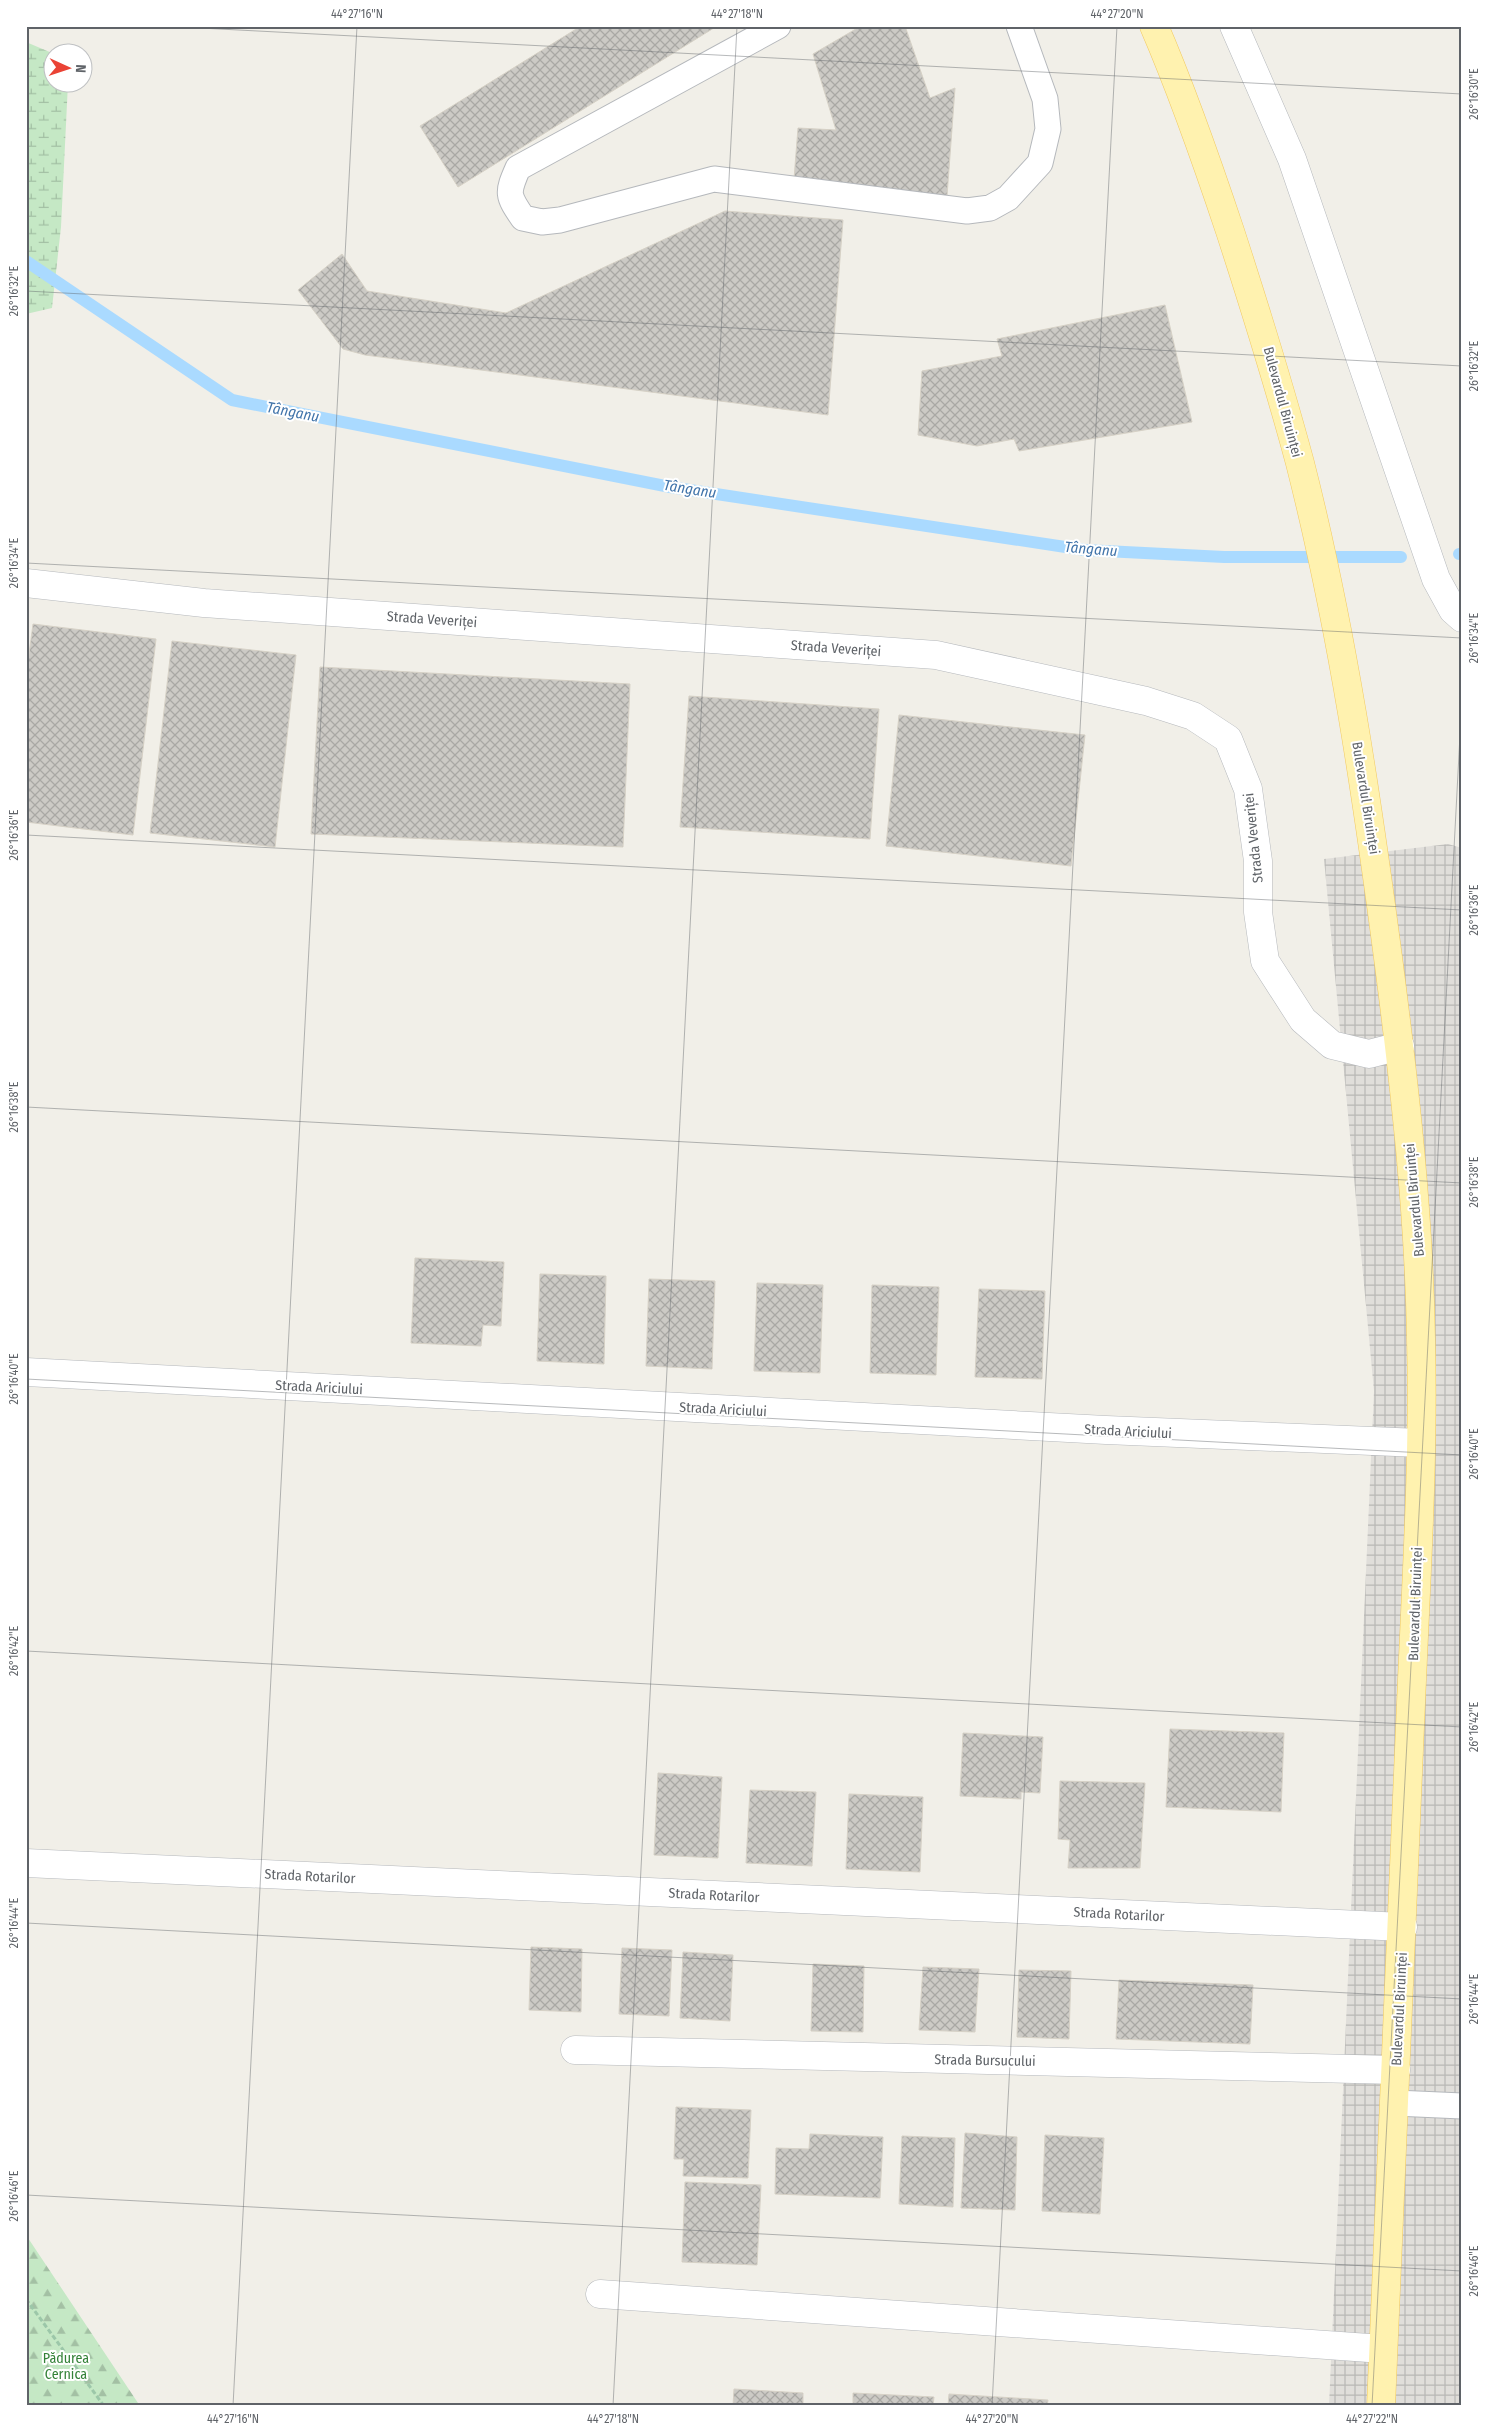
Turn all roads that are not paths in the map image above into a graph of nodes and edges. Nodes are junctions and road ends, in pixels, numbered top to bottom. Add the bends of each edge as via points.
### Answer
1 (778, 26) edge
2 (1019, 26) edge
3 (1154, 26) edge
4 (1234, 26) edge
5 (26, 583) edge
6 (1462, 618) edge
7 (1400, 1046) junction
8 (26, 1372) edge
9 (1420, 1443) junction
10 (26, 1863) edge
11 (1403, 1927) junction
12 (575, 2050) dead end
13 (1396, 2070) junction
14 (1395, 2103) junction
15 (1462, 2106) edge
16 (600, 2294) dead end
17 (1383, 2349) junction
18 (1381, 2406) edge

1 - 2 lane via 518,168 509,189 513,203 524,218 542,222 560,220 714,179 967,211 990,208 1008,198 1040,163 1048,130 1045,99
3 - 7 main road, Bulevardul Biruinței via 1221,203 1264,334 1301,467 1352,712
4 - 6 street via 1292,159 1436,579 1453,610
5 - 7 street, Strada Veveriței via 204,603 936,655 1146,701 1193,716 1228,739 1248,789 1258,861 1258,912 1265,961 1302,1020 1332,1045 1369,1054
7 - 9 main road, Bulevardul Biruinței via 1418,1253 1422,1344
8 - 9 street, Strada Ariciului via 1086,1429
9 - 11 main road, Bulevardul Biruinței
10 - 11 street, Strada Rotarilor
11 - 13 main road, Bulevardul Biruinței
12 - 13 street, Strada Bursucului
13 - 14 main road, Bulevardul Biruinței
14 - 15 lane
14 - 17 main road, Bulevardul Biruinței
16 - 17 street
17 - 18 main road, Bulevardul Biruinței

